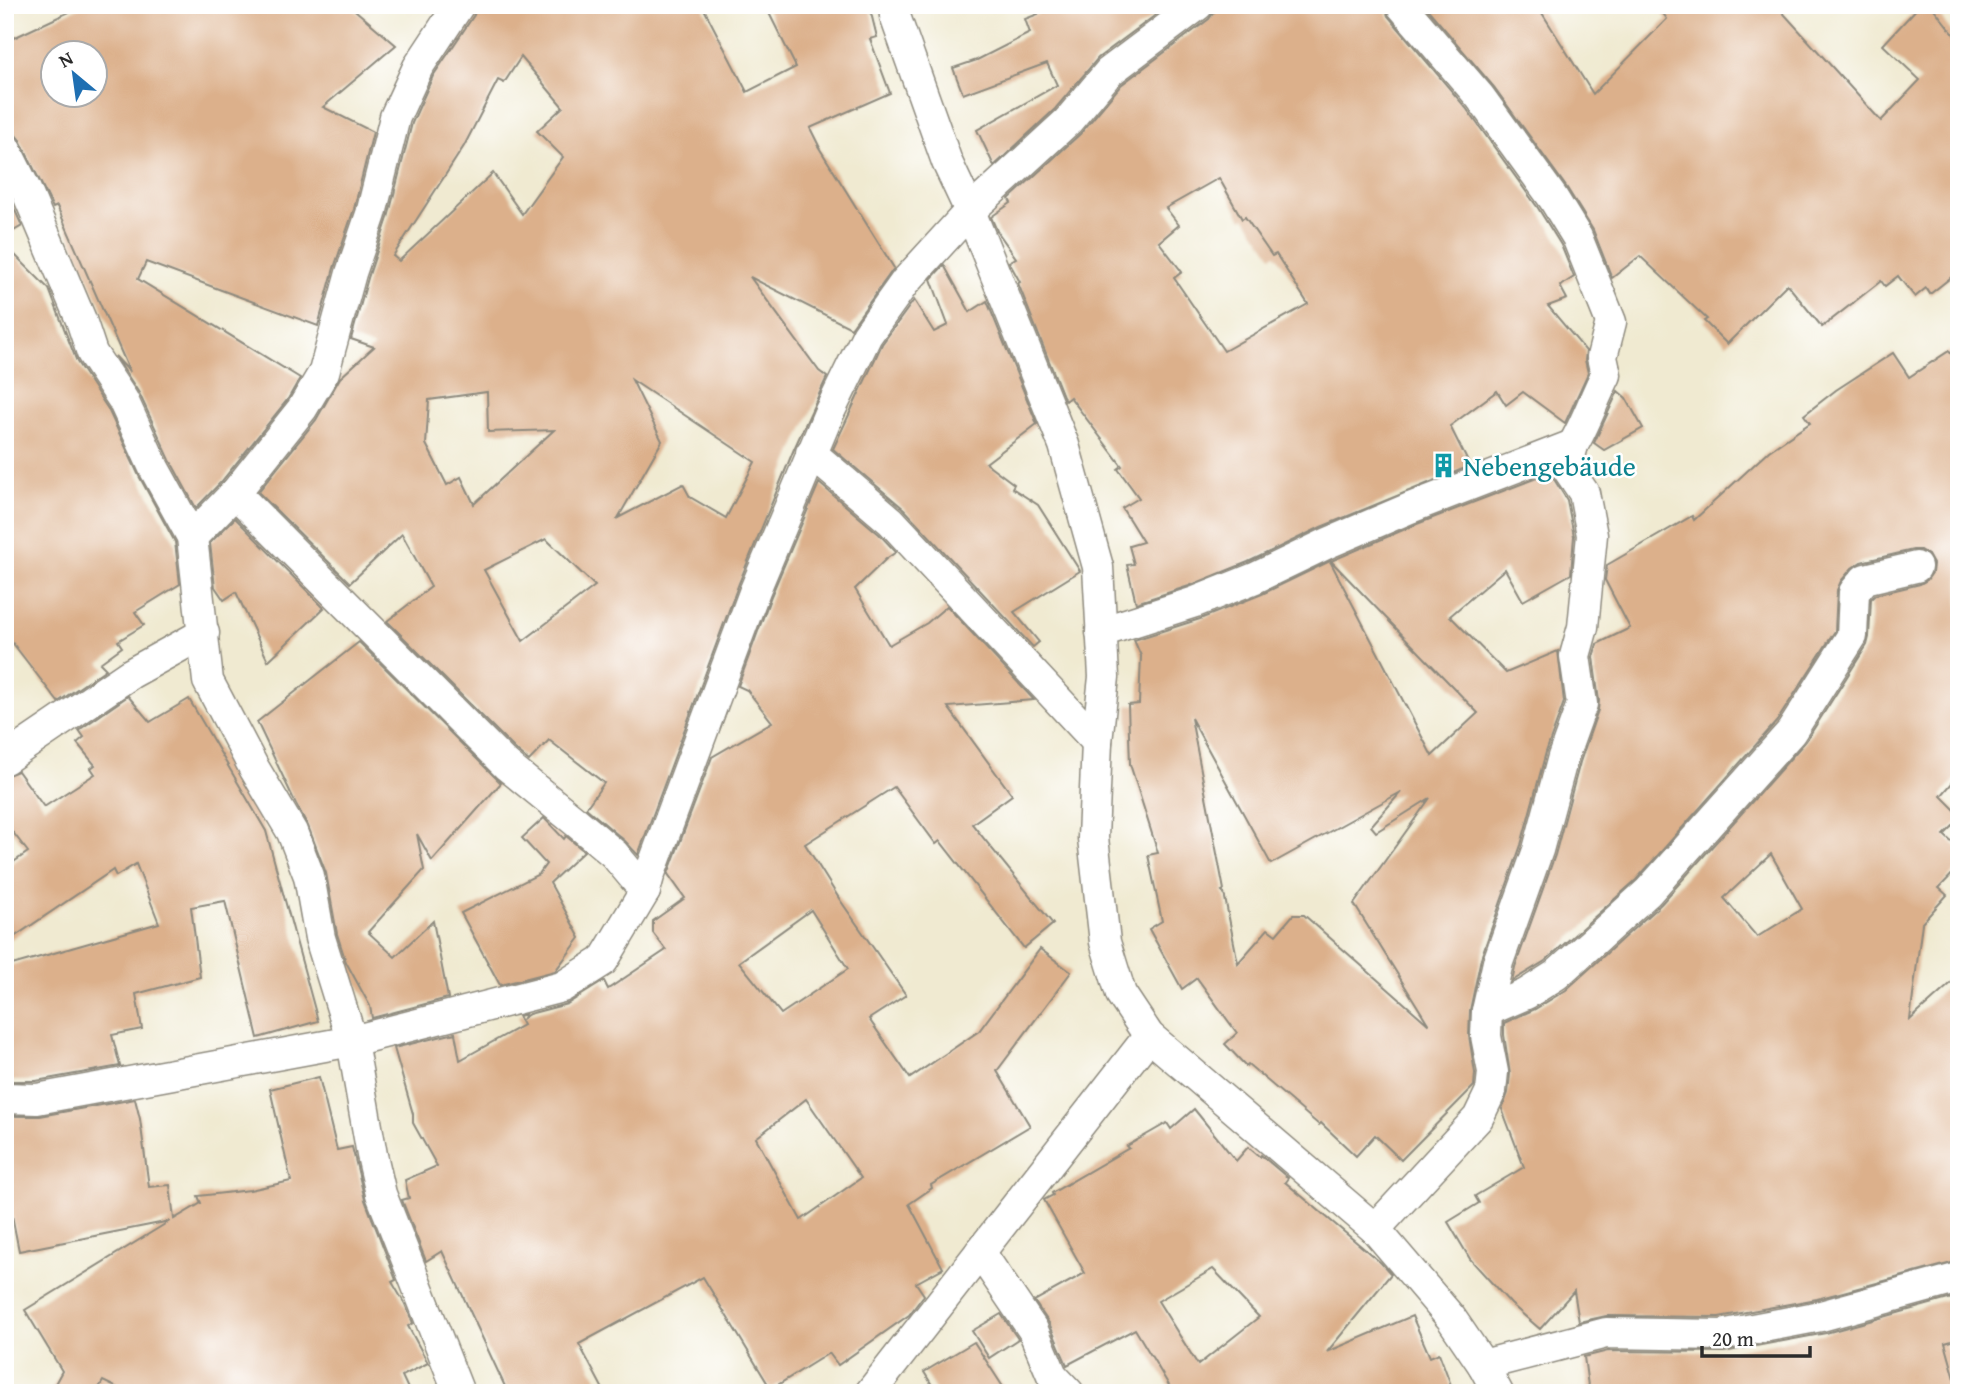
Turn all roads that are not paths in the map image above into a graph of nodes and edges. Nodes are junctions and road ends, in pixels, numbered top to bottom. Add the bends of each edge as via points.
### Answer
1 (459, 5) edge
2 (894, 5) edge
3 (1198, 5) edge
4 (1401, 5) edge
5 (5, 148) edge
6 (970, 211) junction
7 (1573, 445) junction
8 (811, 453) junction
9 (235, 493) junction
10 (192, 537) junction
11 (1916, 567) dead end
12 (1101, 632) junction
13 (204, 633) junction
14 (1097, 742) junction
15 (5, 759) edge
16 (645, 891) junction
17 (1487, 1011) junction
18 (1149, 1036) junction
19 (352, 1041) junction
20 (5, 1098) edge
21 (1375, 1229) junction
22 (980, 1252) junction
23 (1959, 1278) edge
24 (1483, 1365) junction
25 (459, 1393) edge
26 (870, 1393) edge
27 (1069, 1393) edge
28 (1498, 1393) edge

1 - 9 street via 418,67 396,117 324,372 302,409
2 - 6 street via 947,162
3 - 6 street via 1109,72 1068,121
4 - 7 street via 1480,97 1553,198 1577,237 1611,322 1602,357 1606,375
5 - 10 street via 92,353 123,400
6 - 8 street via 905,282 867,335
6 - 12 street via 1064,445 1098,567
7 - 12 street via 1409,508 1195,602
7 - 17 street via 1567,468 1584,493 1592,535 1583,627 1575,656 1582,704
8 - 14 street via 891,521
8 - 16 street via 755,590
9 - 10 street
9 - 16 street via 506,765 614,854
10 - 13 street
11 - 17 street via 1865,579 1854,592 1852,636 1791,732 1648,892 1556,975
12 - 14 street via 1104,677
13 - 15 street via 130,674
13 - 19 street via 208,681 292,832 309,876 320,938
14 - 18 street via 1093,838 1104,942 1121,994
16 - 19 street via 603,961 562,987
17 - 21 street via 1493,1072 1478,1118
18 - 21 street
18 - 22 street
19 - 20 street via 37,1099
19 - 25 street via 380,1194
21 - 24 street via 1451,1318
22 - 26 street
22 - 27 street via 1033,1330 1052,1375
23 - 24 street via 1821,1316 1721,1335 1606,1332
24 - 28 street

